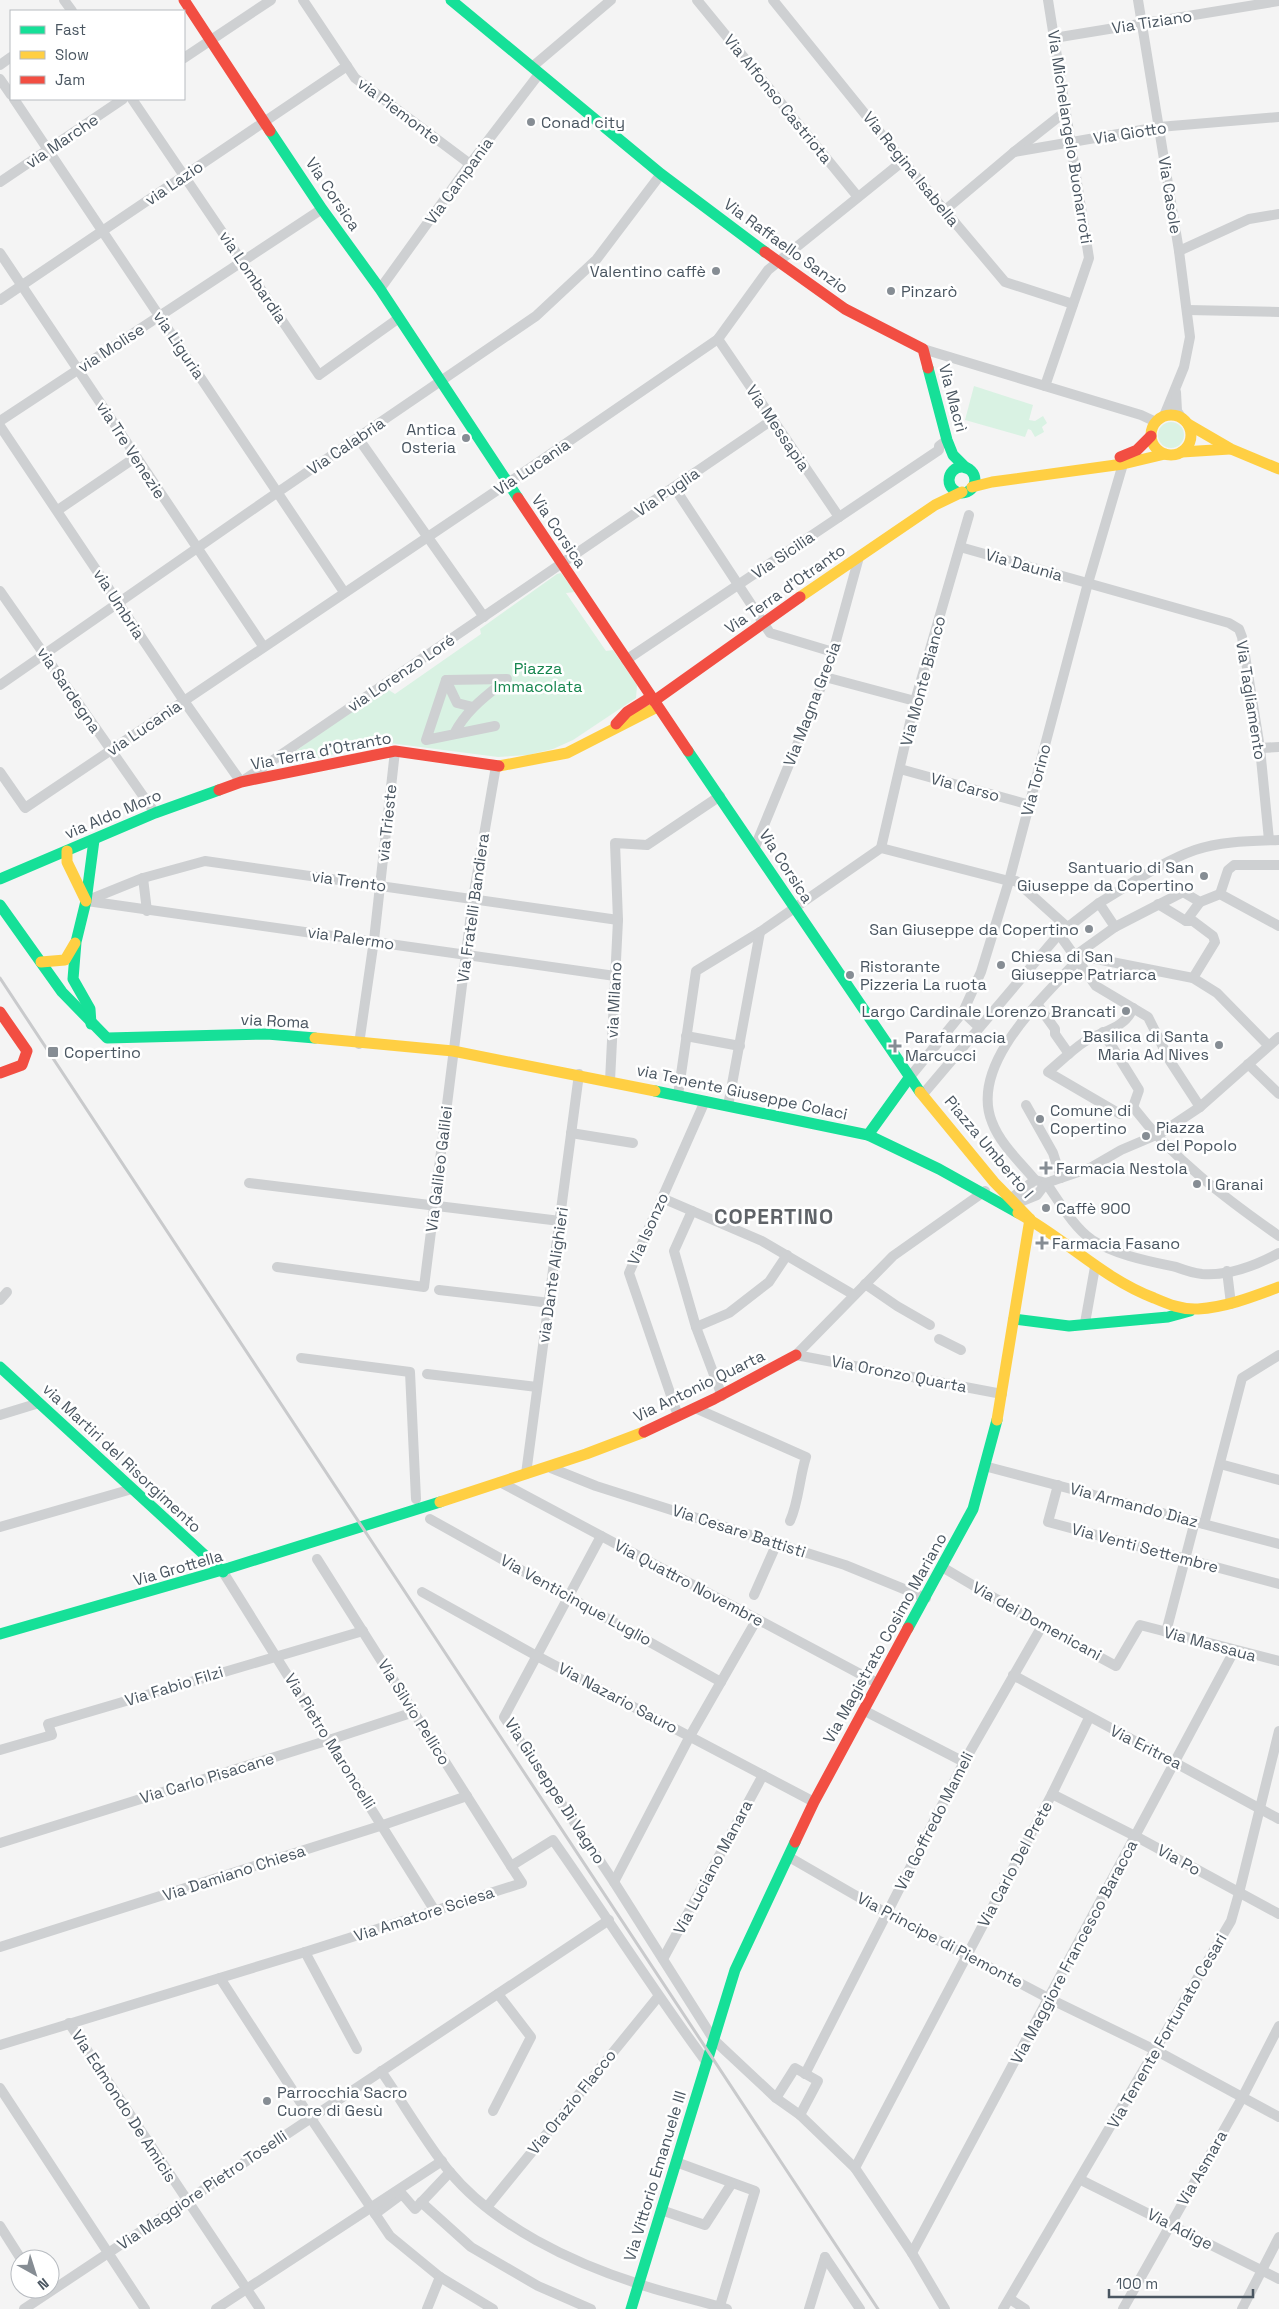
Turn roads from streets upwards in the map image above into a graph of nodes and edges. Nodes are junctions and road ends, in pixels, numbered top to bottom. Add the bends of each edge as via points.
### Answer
1 (184, 0) edge
2 (271, 0) edge
3 (303, 0) edge
4 (451, 0) edge
5 (611, 0) edge
6 (697, 0) edge
7 (773, 0) edge
8 (1048, 0) edge
9 (1138, 0) edge
10 (1279, 1) edge
11 (1142, 23) junction
12 (1054, 38) junction
13 (211, 40) junction
14 (185, 57) edge
15 (347, 66) junction
16 (536, 70) junction
17 (0, 79) edge
18 (10, 94) edge
19 (15, 100) edge
20 (122, 100) edge
21 (133, 100) edge
22 (1066, 111) junction
23 (1279, 117) edge
24 (265, 121) junction
25 (1159, 127) junction
26 (1072, 143) junction
27 (49, 150) junction
28 (1014, 152) junction
29 (903, 161) junction
30 (470, 164) junction
31 (661, 174) junction
32 (184, 177) junction
33 (0, 182) edge
34 (858, 197) junction
35 (322, 209) junction
36 (944, 210) junction
37 (1279, 214) edge
38 (103, 231) junction
39 (1179, 251) junction
40 (0, 252) edge
41 (242, 260) junction
42 (778, 262) junction
43 (22, 285) junction
44 (380, 290) junction
45 (0, 300) edge
46 (1073, 304) junction
47 (1188, 310) junction
48 (1279, 312) edge
49 (159, 316) junction
50 (399, 318) junction
51 (718, 339) junction
52 (923, 349) junction
53 (78, 369) junction
54 (440, 381) junction
55 (1044, 386) junction
56 (1176, 389) junction
57 (1160, 419) junction
58 (772, 420) junction
59 (0, 421) edge
60 (1184, 421) junction
61 (0, 426) edge
62 (1151, 436) junction
63 (358, 438) junction
64 (947, 440) junction
65 (1231, 449) junction
66 (1182, 452) junction
67 (1164, 454) junction
68 (953, 455) junction
69 (136, 457) junction
70 (1123, 464) junction
71 (1279, 469) edge
72 (970, 470) junction
73 (951, 478) junction
74 (508, 483) junction
75 (674, 487) junction
76 (967, 490) junction
77 (278, 492) junction
78 (935, 505) junction
79 (58, 510) junction
80 (970, 515) dead end
81 (839, 517) junction
82 (428, 537) junction
83 (960, 547) junction
84 (198, 549) junction
85 (859, 557) junction
86 (561, 563) junction
87 (1088, 583) junction
88 (739, 585) junction
89 (0, 591) edge
90 (344, 592) junction
91 (118, 603) junction
92 (484, 617) junction
93 (764, 622) junction
94 (263, 646) junction
95 (834, 652) junction
96 (45, 653) junction
97 (626, 660) junction
98 (824, 677) junction
99 (446, 680) junction
100 (0, 685) edge
101 (184, 701) junction
102 (915, 701) junction
103 (654, 702) junction
104 (473, 707) junction
105 (495, 726) dead end
106 (454, 734) junction
107 (1279, 747) edge
108 (1260, 748) junction
109 (110, 751) junction
110 (395, 751) junction
111 (496, 766) junction
112 (900, 769) junction
113 (0, 772) edge
114 (240, 782) junction
115 (720, 796) junction
116 (1030, 805) junction
117 (155, 813) junction
118 (94, 840) junction
119 (1274, 840) edge
120 (755, 847) junction
121 (881, 848) junction
122 (68, 851) junction
123 (39, 862) junction
124 (1279, 866) edge
125 (143, 878) junction
126 (0, 879) edge
127 (76, 880) junction
128 (88, 881) junction
129 (1009, 881) junction
130 (381, 885) junction
131 (1220, 894) junction
132 (473, 898) junction
133 (86, 901) junction
134 (1200, 902) junction
135 (1099, 903) junction
136 (1158, 904) junction
137 (0, 905) edge
138 (794, 907) junction
139 (147, 911) junction
140 (618, 920) junction
141 (1186, 921) junction
142 (1279, 926) edge
143 (1115, 927) junction
144 (1063, 930) junction
145 (760, 932) junction
146 (374, 940) junction
147 (76, 942) junction
148 (466, 954) junction
149 (1076, 958) junction
150 (65, 960) junction
151 (40, 962) junction
152 (615, 976) junction
153 (1193, 978) junction
154 (73, 980) junction
155 (56, 983) junction
156 (1037, 1004) junction
157 (1137, 1010) junction
158 (0, 1012) edge
159 (963, 1012) junction
160 (91, 1026) junction
161 (978, 1026) junction
162 (1103, 1032) junction
163 (686, 1036) junction
164 (1279, 1037) edge
165 (359, 1044) junction
166 (1268, 1045) junction
167 (740, 1046) junction
168 (453, 1051) junction
169 (1069, 1054) junction
170 (1248, 1064) junction
171 (0, 1073) edge
172 (579, 1074) junction
173 (910, 1078) junction
174 (610, 1081) junction
175 (924, 1093) junction
176 (1279, 1094) edge
177 (678, 1096) junction
178 (705, 1101) junction
179 (1026, 1105) dead end
180 (728, 1106) junction
181 (1200, 1106) junction
182 (1133, 1107) junction
183 (572, 1133) junction
184 (868, 1135) junction
185 (1155, 1136) junction
186 (633, 1143) dead end
187 (990, 1176) junction
188 (1061, 1178) junction
189 (1035, 1180) junction
190 (249, 1182) dead end
191 (1046, 1183) junction
192 (999, 1187) junction
193 (979, 1190) junction
194 (662, 1198) junction
195 (1011, 1203) junction
196 (434, 1204) junction
197 (692, 1211) junction
198 (1030, 1219) junction
199 (560, 1221) junction
200 (1279, 1236) edge
201 (1279, 1253) edge
202 (787, 1255) junction
203 (1095, 1267) junction
204 (277, 1268) dead end
205 (1227, 1271) junction
206 (865, 1284) junction
207 (1278, 1289) edge
208 (439, 1290) dead end
209 (854, 1295) junction
210 (1151, 1298) junction
211 (550, 1304) junction
212 (1231, 1304) junction
213 (1196, 1309) junction
214 (1014, 1319) junction
215 (1143, 1319) junction
216 (1085, 1323) junction
217 (930, 1325) dead end
218 (696, 1326) junction
219 (939, 1339) dead end
220 (961, 1350) dead end
221 (796, 1355) junction
222 (1279, 1355) edge
223 (301, 1358) dead end
224 (0, 1367) edge
225 (427, 1374) dead end
226 (537, 1387) junction
227 (1002, 1394) junction
228 (722, 1396) junction
229 (39, 1403) junction
230 (695, 1408) junction
231 (0, 1416) edge
232 (678, 1416) junction
233 (1220, 1464) junction
234 (988, 1467) junction
235 (551, 1468) junction
236 (526, 1474) junction
237 (1279, 1480) edge
238 (500, 1482) junction
239 (1058, 1485) junction
240 (132, 1489) junction
241 (416, 1499) dead end
242 (430, 1519) dead end
243 (790, 1521) dead end
244 (1200, 1523) junction
245 (0, 1527) edge
246 (363, 1528) joint
247 (601, 1536) junction
248 (776, 1543) junction
249 (1279, 1544) edge
250 (317, 1559) dead end
251 (1186, 1559) junction
252 (942, 1567) junction
253 (223, 1572) junction
254 (1279, 1584) edge
255 (422, 1592) dead end
256 (569, 1595) junction
257 (754, 1595) dead end
258 (926, 1598) junction
259 (757, 1619) junction
260 (1140, 1625) joint
261 (1042, 1626) junction
262 (363, 1631) junction
263 (1166, 1632) junction
264 (0, 1634) edge
265 (1234, 1651) junction
266 (535, 1655) junction
267 (277, 1657) junction
268 (1279, 1661) edge
269 (1013, 1675) junction
270 (721, 1682) junction
271 (877, 1683) junction
272 (863, 1710) junction
273 (414, 1712) junction
274 (1089, 1718) junction
275 (1279, 1731) edge
276 (690, 1736) junction
277 (329, 1740) junction
278 (0, 1750) edge
279 (964, 1762) junction
280 (1175, 1762) junction
281 (763, 1775) junction
282 (1052, 1794) junction
283 (467, 1796) junction
284 (814, 1802) junction
285 (1259, 1809) junction
286 (1279, 1819) edge
287 (383, 1825) junction
288 (1137, 1837) junction
289 (0, 1840) edge
290 (789, 1857) junction
291 (511, 1866) junction
292 (614, 1882) junction
293 (1240, 1893) junction
294 (435, 1911) junction
295 (886, 1913) junction
296 (1279, 1914) edge
297 (609, 1920) junction
298 (0, 1947) edge
299 (304, 1952) junction
300 (966, 1955) junction
301 (663, 1959) junction
302 (220, 1978) junction
303 (498, 1994) junction
304 (658, 1998) junction
305 (1048, 1998) junction
306 (70, 2023) junction
307 (1279, 2026) edge
308 (714, 2040) junction
309 (0, 2045) edge
310 (357, 2048) dead end
311 (1155, 2050) junction
312 (708, 2058) junction
313 (382, 2071) junction
314 (805, 2074) junction
315 (0, 2088) edge
316 (776, 2098) junction
317 (1242, 2098) junction
318 (493, 2111) dead end
319 (800, 2115) junction
320 (1279, 2117) edge
321 (310, 2118) junction
322 (442, 2161) junction
323 (676, 2162) junction
324 (855, 2168) junction
325 (450, 2172) junction
326 (1081, 2180) junction
327 (732, 2183) junction
328 (187, 2200) junction
329 (421, 2202) junction
330 (486, 2207) junction
331 (662, 2210) junction
332 (373, 2211) junction
333 (1170, 2223) junction
334 (0, 2226) edge
335 (1279, 2237) edge
336 (15, 2249) edge
337 (912, 2252) junction
338 (108, 2253) junction
339 (1262, 2270) junction
340 (440, 2276) junction
341 (1279, 2279) edge
342 (60, 2282) edge
343 (638, 2284) junction
344 (246, 2289) junction
345 (35, 2299) edge
346 (1010, 2299) junction
347 (722, 2308) edge
348 (24, 2309) edge
349 (145, 2309) edge
350 (216, 2309) edge
351 (260, 2309) edge
352 (427, 2309) edge
353 (493, 2309) edge
354 (591, 2309) edge
355 (631, 2309) edge
356 (809, 2309) edge
357 (860, 2309) edge
358 (945, 2309) edge
359 (1004, 2309) edge
360 (1025, 2309) edge
361 (1123, 2309) edge
362 (1242, 2309) edge

1 - 13 street, Via Corsica
2 - 13 street
3 - 15 street, via Piemonte
4 - 16 street, Via Raffaello Sanzio
5 - 16 street, Via Campania
6 - 34 street, Via Alfonso Castriota
7 - 29 street, Via Regina Isabella
8 - 12 street, Via Michelangelo Buonarroti
9 - 11 street, Via Casole
10 - 11 street, Via Tiziano
11 - 12 street, Via Tiziano
11 - 25 street, Via Casole
12 - 22 street, Via Michelangelo Buonarroti
13 - 14 street
13 - 24 street, Via Corsica
15 - 24 street, via Lazio
15 - 30 street, via Piemonte via 360,83
16 - 30 street, Via Campania
16 - 31 street, Via Raffaello Sanzio
17 - 18 street
19 - 27 street, via Liguria
20 - 27 street, via Marche
21 - 32 street, via Lombardia
22 - 26 street, Via Michelangelo Buonarroti
22 - 28 street
23 - 25 street, Via Giotto
24 - 32 street, via Lazio
24 - 35 street, Via Corsica
25 - 26 street, Via Giotto
25 - 39 street, Via Casole
26 - 28 street, Via Giotto
26 - 46 street, Via Michelangelo Buonarroti via 1090,258
27 - 33 street, via Marche
27 - 38 street, via Liguria
28 - 36 street
29 - 34 street, Via Lucania
29 - 36 street, Via Regina Isabella
30 - 44 street, Via Campania
31 - 42 street, Via Raffaello Sanzio
31 - 54 street, Via Calabria via 611,241 571,285 536,316
32 - 38 street, via Lazio
32 - 41 street, via Lombardia
34 - 42 street, Via Lucania
35 - 41 street, via Molise
35 - 44 street, Via Corsica
36 - 46 street, Via Regina Isabella via 1005,282
37 - 39 street via 1249,219
38 - 43 street, via Lazio
38 - 49 street, via Liguria
39 - 47 street, Via Casole
40 - 43 street, via Tre Venezie
41 - 49 street, via Molise
41 - 50 street, via Lombardia via 319,375
42 - 51 street, Via Lucania via 768,270
42 - 52 street, Via Raffaello Sanzio via 845,310
43 - 45 street, via Lazio
43 - 53 street, via Tre Venezie
44 - 50 street, Via Corsica
46 - 55 street, Via Michelangelo Buonarroti
47 - 48 street
47 - 56 street, Via Casole via 1190,337
49 - 53 street, via Molise
49 - 77 street, via Liguria
50 - 54 street, Via Corsica
51 - 58 street, Via Messapia
51 - 74 street, Via Lucania
52 - 55 street, Via Raffaello Sanzio
52 - 64 street, Via Macrì
53 - 59 street, via Molise
53 - 69 street, via Tre Venezie
54 - 63 street, Via Calabria
54 - 74 street, Via Corsica
55 - 57 street, Via Raffaello Sanzio
56 - 57 street, Via Casole
56 - 60 street, Via Casole via 1176,401
57 - 60 street via 1175,415
57 - 62 street
58 - 75 street, Via Puglia
58 - 81 street, Via Messapia
60 - 65 street
60 - 66 street via 1191,440
61 - 79 street, via Umbria
62 - 67 street via 1157,449
62 - 72 street via 1142,447 1122,456 990,475
63 - 77 street, Via Calabria
63 - 82 street
64 - 68 street, Via Macrì
64 - 81 street, Via Sicilia via 939,450
65 - 66 street
65 - 71 street
66 - 67 street
67 - 70 street, Via Terra d'Otranto
68 - 72 street, Via Macrì
68 - 73 street, Via Macrì
69 - 79 street
69 - 84 street, via Tre Venezie
70 - 76 street, Via Terra d'Otranto via 992,482
70 - 87 street, Via Torino
72 - 73 street via 958,467
72 - 76 street via 975,480
73 - 76 street via 954,490
73 - 78 street, Via Terra d'Otranto
74 - 82 street, Via Lucania
74 - 86 street, Via Corsica
75 - 86 street, Via Puglia
75 - 88 street
76 - 78 street, Via Terra d'Otranto
77 - 84 street, Via Calabria
77 - 90 street, via Liguria
78 - 85 street, Via Terra d'Otranto
79 - 91 street, via Umbria
80 - 83 street, Via Monte Bianco
81 - 88 street, Via Sicilia
82 - 90 street, Via Lucania
82 - 92 street
83 - 87 street, Via Daunia
83 - 102 street, Via Monte Bianco
84 - 91 street, Via Calabria
84 - 94 street, via Tre Venezie
85 - 93 street, Via Terra d'Otranto
85 - 95 street, Via Magna Grecia
86 - 92 street, via Lorenzo Loré
86 - 97 street, Via Corsica
87 - 108 street, Via Tagliamento via 1229,623 1239,629
87 - 116 street, Via Torino
88 - 93 street
88 - 97 street, Via Sicilia
89 - 96 street, via Sardegna
90 - 94 street, Via Lucania
91 - 96 street, Via Calabria
91 - 101 street, via Umbria
92 - 114 street, via Lorenzo Loré
93 - 95 street via 770,633
93 - 103 street, Via Terra d'Otranto
94 - 101 street, via Lucania
95 - 98 street, Via Magna Grecia
96 - 100 street, Via Calabria
96 - 109 street, via Sardegna
97 - 103 street, Via Corsica
98 - 102 street
98 - 120 street, Via Magna Grecia
99 - 104 street via 457,703
99 - 104 street via 506,679
99 - 106 street via 426,740
101 - 109 street, via Lucania
101 - 114 street, via Umbria
102 - 112 street, Via Monte Bianco
103 - 111 street, Via Terra d'Otranto via 610,731 566,753
103 - 115 street, Via Corsica
104 - 106 street
105 - 106 street
107 - 108 street
108 - 119 street, Via Tagliamento
109 - 113 street, via Lucania via 25,808
109 - 117 street, via Sardegna
110 - 111 street, Via Terra d'Otranto
110 - 114 street, Via Terra d'Otranto
110 - 130 street, via Trieste
111 - 132 street, Via Fratelli Bandiera
112 - 116 street, Via Carso
112 - 121 street, Via Monte Bianco
114 - 117 street, via Aldo Moro
115 - 120 street, Via Corsica
115 - 140 street, via Milano via 648,845 615,843
116 - 129 street, Via Torino
117 - 118 street, via Aldo Moro
118 - 122 street, via Aldo Moro
118 - 128 street
119 - 135 street via 1219,844 1194,850
120 - 138 street, Via Corsica
121 - 129 street
121 - 138 street
122 - 123 street, via Aldo Moro
122 - 127 street via 67,862
122 - 128 street via 82,867
123 - 126 street, via Aldo Moro
123 - 127 street via 58,868
124 - 131 street via 1234,865 1228,870
125 - 130 street, via Trento via 205,861
125 - 133 street, via Trento
125 - 139 street
127 - 133 street
128 - 133 street
129 - 144 street via 1016,881
129 - 159 street, Via Torino via 981,972
130 - 132 street, via Trento
130 - 146 street, via Trieste
131 - 134 street
131 - 142 street
132 - 140 street, via Trento
132 - 148 street, Via Fratelli Bandiera
133 - 139 street, via Palermo
133 - 147 street
134 - 136 street via 1183,892
134 - 141 street
135 - 143 street
135 - 144 street
136 - 141 street
136 - 143 street
137 - 151 street, via Roma
138 - 145 street
138 - 173 street, Via Corsica
139 - 146 street, via Palermo
140 - 152 street, via Milano
141 - 153 street via 1192,921 1213,936 1215,942
143 - 149 street
144 - 149 street
144 - 161 street
145 - 163 street via 696,971
145 - 167 street
146 - 148 street, via Palermo
146 - 165 street, via Trieste
147 - 150 street
147 - 154 street
148 - 152 street, via Palermo
148 - 168 street, Via Fratelli Bandiera
149 - 153 street
149 - 156 street
149 - 157 street via 1096,986
150 - 151 street
150 - 155 street
151 - 155 street, via Roma
152 - 174 street, via Milano
153 - 166 street via 1217,993
154 - 155 street
154 - 160 street via 90,1009
155 - 160 street, via Roma
156 - 169 street
156 - 189 street via 1003,1051 990,1077 987,1100 996,1133
157 - 162 street via 1118,1027
157 - 181 street via 1148,1017 1170,1061
158 - 171 street via 27,1051 22,1065
159 - 161 street
159 - 173 street, Via Torino
160 - 165 street, via Roma via 107,1038 267,1034
161 - 175 street
162 - 169 street
162 - 182 street via 1139,1090
163 - 167 street
163 - 177 street
164 - 166 street
165 - 168 street, via Roma
166 - 170 street
167 - 180 street
168 - 172 street, via Roma
168 - 196 street, Via Galileo Galilei
169 - 182 street via 1048,1072 1120,1114
170 - 176 street
170 - 181 street
172 - 174 street, via Roma
172 - 183 street, via Dante Alighieri
173 - 175 street, Piazza Umberto I
173 - 184 street
174 - 177 street, via Tenente Giuseppe Colaci
175 - 187 street, Piazza Umberto I
177 - 178 street, via Tenente Giuseppe Colaci
178 - 180 street, via Tenente Giuseppe Colaci
178 - 194 street, Via Isonzo
179 - 188 street via 1053,1153
180 - 184 street, via Tenente Giuseppe Colaci
181 - 185 street
182 - 185 street
183 - 186 street
183 - 199 street, via Dante Alighieri
184 - 193 street, Piazza Umberto I
185 - 188 street via 1090,1168
185 - 200 street via 1226,1198
187 - 192 street, Piazza Umberto I
187 - 193 street
188 - 191 street
189 - 191 street
189 - 195 street
190 - 196 street
191 - 195 street via 1037,1195
191 - 205 street via 1090,1239 1107,1248 1202,1274
192 - 193 street, Via Antonio Quarta
192 - 195 street, Piazza Umberto I
193 - 195 street, Piazza Umberto I
193 - 206 street, Via Antonio Quarta via 893,1256
194 - 197 street
194 - 232 street, Via Isonzo via 629,1273
195 - 198 street, Piazza Umberto I
196 - 199 street
196 - 204 street, Via Galileo Galilei via 424,1287
197 - 202 street
197 - 218 street via 674,1251
198 - 203 street, Piazza Umberto I
198 - 214 street, Via Magistrato Cosimo Mariano
199 - 211 street, via Dante Alighieri
201 - 205 street via 1260,1263
202 - 209 street
202 - 218 street via 768,1282 729,1313
203 - 210 street, Piazza Umberto I
203 - 216 street
205 - 212 street
206 - 209 street, Via Antonio Quarta
206 - 217 street
207 - 212 street
208 - 211 street
209 - 221 street, Via Antonio Quarta
210 - 213 street, Piazza Umberto I via 1173,1306
210 - 215 street via 1150,1312
211 - 226 street, via Dante Alighieri
212 - 213 street
213 - 215 street via 1168,1318
214 - 216 street via 1069,1326
214 - 227 street, Via Magistrato Cosimo Mariano
215 - 216 street
218 - 228 street
219 - 220 street
221 - 227 street, Via Oronzo Quarta
221 - 228 street, Via Antonio Quarta
222 - 233 street via 1242,1378
223 - 241 street via 410,1372
224 - 229 street, via Martiri del Risorgimento
225 - 226 street
226 - 236 street, via Dante Alighieri
227 - 234 street, Via Magistrato Cosimo Mariano
228 - 230 street, Via Antonio Quarta
229 - 231 street
229 - 240 street, via Martiri del Risorgimento
230 - 232 street, Via Antonio Quarta
230 - 243 street via 806,1458 799,1478 796,1508
232 - 235 street, Via Antonio Quarta
233 - 237 street
233 - 244 street
234 - 239 street, Via Armando Diaz
234 - 252 street, Via Magistrato Cosimo Mariano via 973,1509
235 - 236 street, Via Antonio Quarta
235 - 248 street, Via Cesare Battisti via 596,1486
236 - 238 street, Via Antonio Quarta
238 - 246 street, Via Antonio Quarta
238 - 247 street, Via Quattro Novembre
239 - 244 street, Via Armando Diaz
239 - 251 street, Via Venti Settembre via 1048,1522
240 - 245 street
240 - 253 street, via Martiri del Risorgimento
242 - 256 street, Via Venticinque Luglio
244 - 249 street, Via Armando Diaz
244 - 251 street
246 - 253 street, Via Grottella
247 - 256 street, Via Giuseppe Di Vagno
247 - 259 street, Via Quattro Novembre
248 - 257 street
248 - 258 street, Via Cesare Battisti via 845,1565
250 - 262 street, Via Silvio Pellico
251 - 254 street, Via Venti Settembre
251 - 263 street
252 - 258 street, Via Magistrato Cosimo Mariano
252 - 261 street, Via dei Domenicani
253 - 264 street, Via Grottella
253 - 267 street, Via Pietro Maroncelli
255 - 266 street, Via Nazario Sauro
256 - 266 street, Via Giuseppe Di Vagno
256 - 270 street, Via Venticinque Luglio
258 - 271 street, Via Magistrato Cosimo Mariano
259 - 270 street
259 - 271 street, Via Quattro Novembre
260 - 261 street, Via dei Domenicani via 1116,1666
260 - 263 street, Via Massaua
261 - 269 street, Via Goffredo Mameli
262 - 267 street, Via Fabio Filzi
262 - 273 street, Via Silvio Pellico
263 - 265 street, Via Massaua
265 - 268 street, Via Massaua
265 - 280 street, Via Maggiore Francesco Baracca
266 - 276 street, Via Nazario Sauro
266 - 292 street, Via Giuseppe Di Vagno via 504,1717
267 - 277 street, Via Pietro Maroncelli
267 - 278 street, Via Fabio Filzi via 48,1724 52,1735
269 - 274 street, Via Eritrea
269 - 279 street, Via Goffredo Mameli
270 - 276 street
271 - 272 street, Via Magistrato Cosimo Mariano
272 - 279 street
272 - 284 street, Via Magistrato Cosimo Mariano
273 - 277 street, Via Carlo Pisacane
273 - 283 street, Via Silvio Pellico
274 - 280 street, Via Eritrea
274 - 282 street, Via Carlo Del Prete
275 - 285 street, Via Tenente Fortunato Cesari
276 - 281 street, Via Nazario Sauro
276 - 292 street
277 - 287 street, Via Pietro Maroncelli
277 - 289 street, Via Carlo Pisacane
279 - 295 street, Via Goffredo Mameli
280 - 285 street, Via Eritrea
280 - 288 street, Via Maggiore Francesco Baracca
281 - 284 street, Via Nazario Sauro
281 - 301 street, Via Luciano Manara
282 - 288 street, Via Po
282 - 300 street, Via Carlo Del Prete
283 - 287 street, Via Damiano Chiesa
283 - 291 street, Via Silvio Pellico
284 - 290 street, Via Magistrato Cosimo Mariano
285 - 286 street, Via Eritrea
285 - 293 street, Via Tenente Fortunato Cesari
287 - 294 street, Via Pietro Maroncelli
287 - 298 street, Via Damiano Chiesa
288 - 293 street, Via Po
288 - 305 street, Via Maggiore Francesco Baracca
290 - 295 street, Via Principe di Piemonte
290 - 308 street, Via Magistrato Cosimo Mariano via 735,1970
291 - 294 street, Via Amatore Sciesa via 522,1883
291 - 297 street via 553,1840
292 - 301 street, Via Giuseppe Di Vagno
293 - 296 street, Via Po
293 - 311 street, Via Tenente Fortunato Cesari via 1231,1922
294 - 299 street, Via Amatore Sciesa
295 - 300 street, Via Principe di Piemonte
295 - 314 street, Via Goffredo Mameli
297 - 303 street, Via Maggiore Pietro Toselli
297 - 304 street
299 - 302 street, Via Amatore Sciesa
299 - 310 street
300 - 305 street, Via Principe di Piemonte
300 - 324 street, Via Carlo Del Prete
301 - 308 street, Via Giuseppe Di Vagno
302 - 306 street, Via Amatore Sciesa
302 - 321 street
303 - 313 street, Via Maggiore Pietro Toselli
303 - 318 street via 531,2037
304 - 312 street
304 - 330 street, Via Orazio Flacco
305 - 311 street, Via Principe di Piemonte
305 - 337 street, Via Maggiore Francesco Baracca
306 - 309 street, Via Amatore Sciesa
306 - 328 street, Via Edmondo De Amicis
307 - 317 street, Via Asmara
308 - 312 street, Via Magistrato Cosimo Mariano
308 - 316 street, Via Giuseppe Di Vagno
311 - 317 street, Via Principe di Piemonte
311 - 326 street, Via Tenente Fortunato Cesari
312 - 323 street, Via Vittorio Emanuele III
313 - 321 street, Via Maggiore Pietro Toselli
313 - 322 street
314 - 316 street via 795,2068
314 - 319 street via 818,2081
315 - 338 street
316 - 319 street, Via Giuseppe Di Vagno
317 - 320 street, Via Principe di Piemonte
317 - 333 street, Via Asmara
319 - 324 street, Via Giuseppe Di Vagno
321 - 328 street, Via Maggiore Pietro Toselli
321 - 332 street
322 - 325 street
322 - 332 street
323 - 327 street
323 - 331 street, Via Vittorio Emanuele III
324 - 337 street, Via Giuseppe Di Vagno
325 - 329 street
325 - 330 street
326 - 333 street, Via Adige
326 - 346 street, Via Tenente Fortunato Cesari
327 - 331 street via 706,2225
327 - 347 street via 755,2191
328 - 338 street, Via Maggiore Pietro Toselli
328 - 344 street, Via Edmondo De Amicis
329 - 332 street via 415,2209 402,2194
329 - 354 street via 471,2247 538,2286
330 - 343 street via 530,2238 570,2258
331 - 343 street, Via Vittorio Emanuele III
332 - 340 street via 390,2236
332 - 344 street
333 - 339 street, Via Adige
333 - 361 street, Via Asmara
334 - 336 street
335 - 339 street
337 - 358 street, Via Giuseppe Di Vagno
338 - 342 street, Via Maggiore Pietro Toselli
338 - 349 street
339 - 341 street, Via Adige
339 - 362 street
340 - 352 street
340 - 353 street
343 - 347 street
343 - 355 street, Via Vittorio Emanuele III
344 - 350 street
344 - 351 street, Via Edmondo De Amicis
345 - 348 street, Via Maggiore Pietro Toselli
346 - 359 street, Via Tenente Fortunato Cesari
346 - 360 street
356 - 357 street via 824,2257

